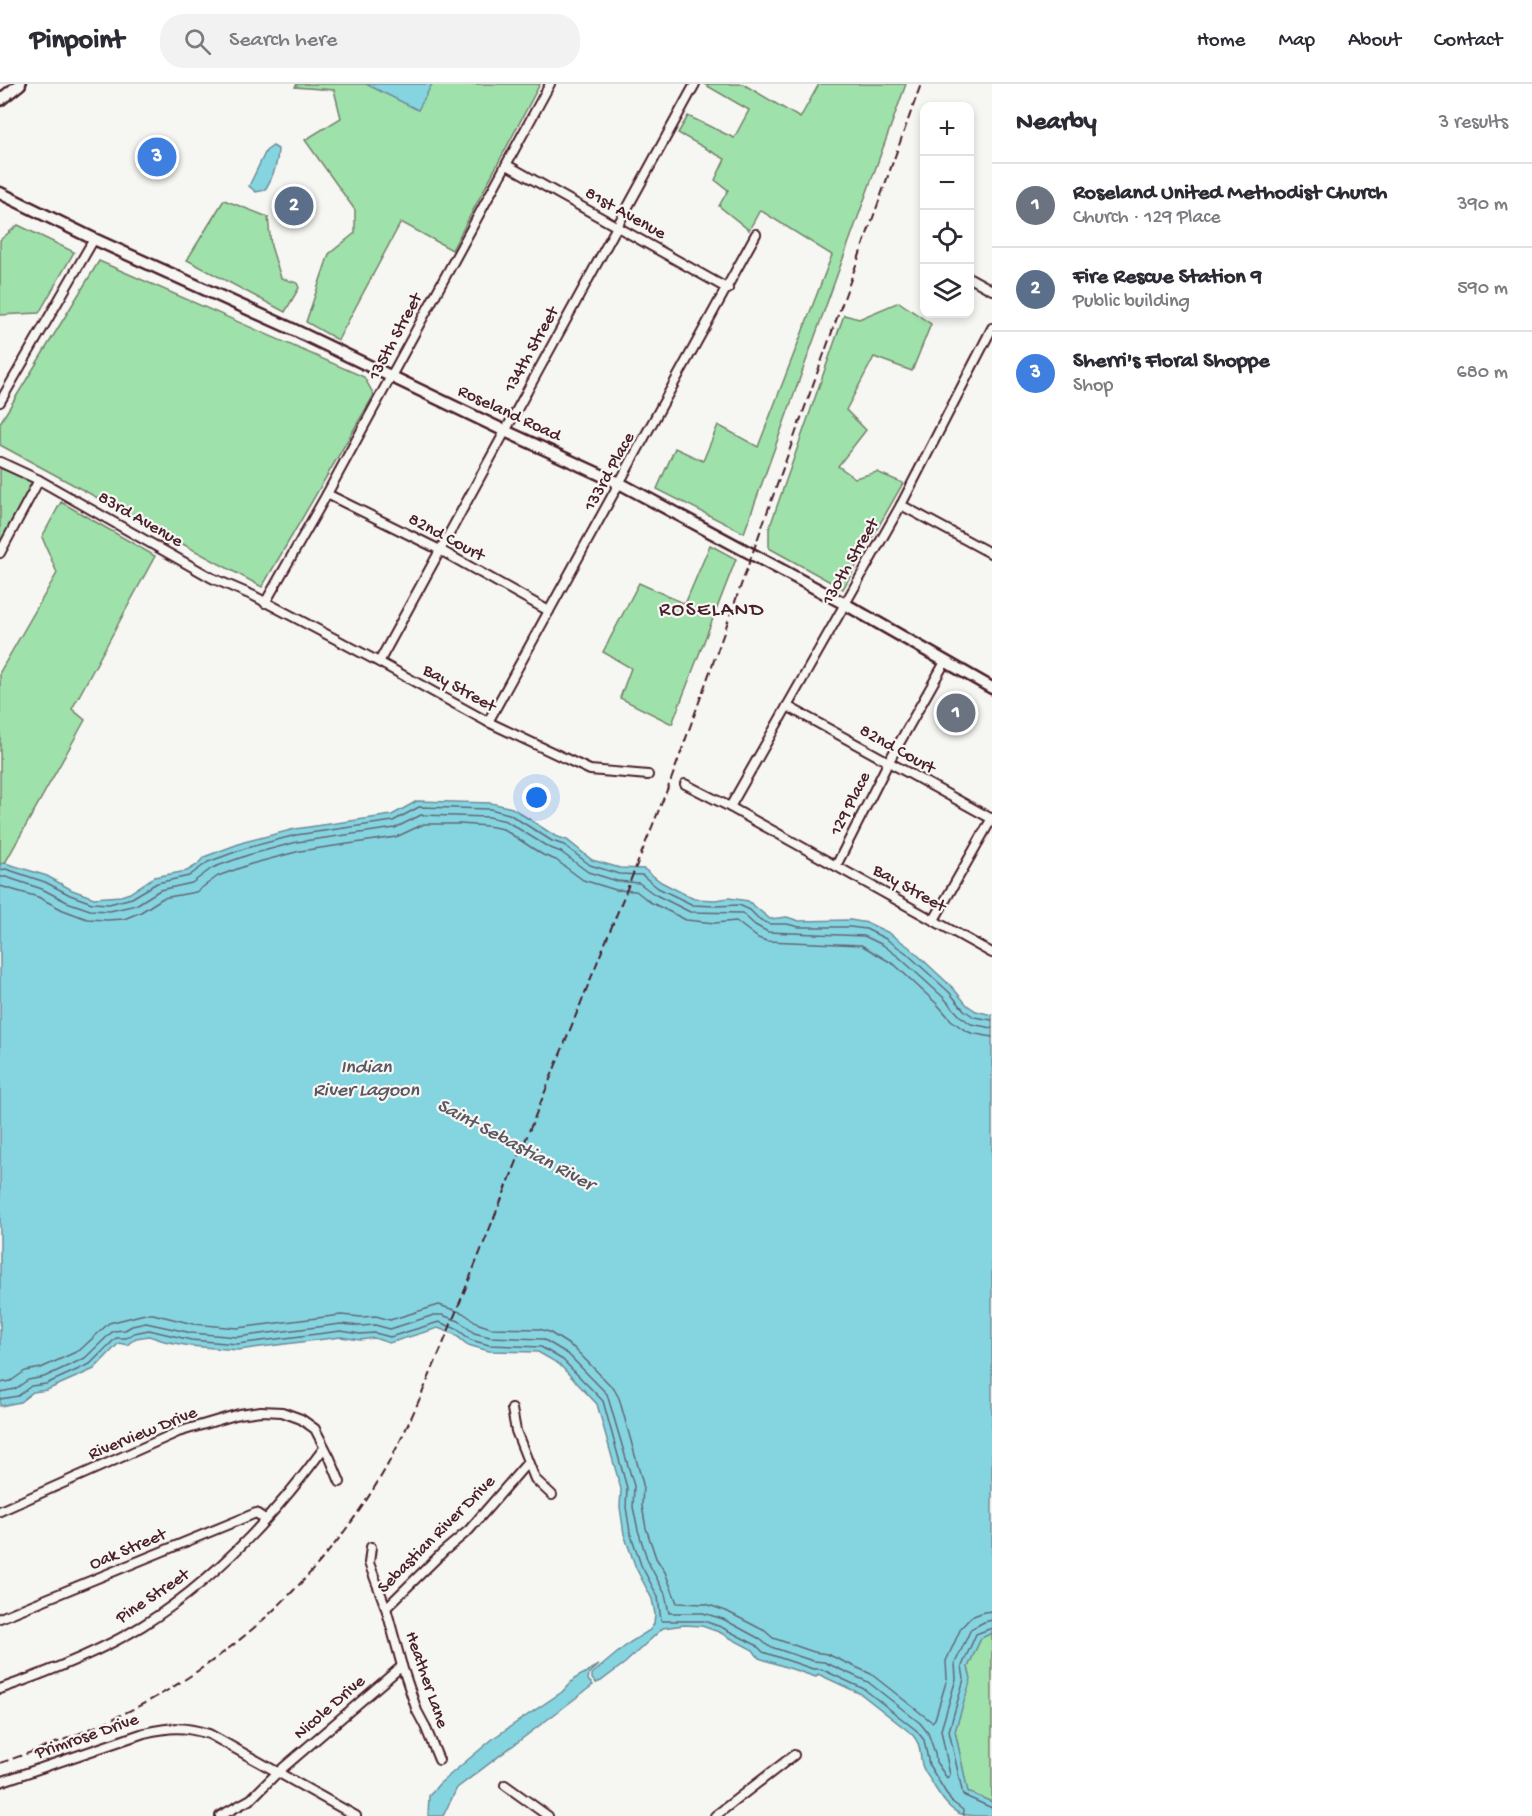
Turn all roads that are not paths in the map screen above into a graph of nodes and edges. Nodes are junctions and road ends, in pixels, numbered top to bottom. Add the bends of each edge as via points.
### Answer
1 (20, 84) edge
2 (550, 84) edge
3 (695, 84) edge
4 (0, 100) edge
5 (507, 165) junction
6 (0, 193) edge
7 (617, 226) junction
8 (756, 234) dead end
9 (94, 240) junction
10 (974, 281) edge
11 (728, 289) junction
12 (992, 290) edge
13 (992, 328) edge
14 (391, 377) junction
15 (0, 402) edge
16 (505, 431) junction
17 (0, 462) edge
18 (39, 480) junction
19 (621, 484) junction
20 (327, 495) junction
21 (901, 505) junction
22 (440, 550) junction
23 (0, 553) edge
24 (992, 554) edge
25 (265, 603) junction
26 (844, 604) junction
27 (549, 611) junction
28 (380, 662) junction
29 (945, 662) junction
30 (992, 688) edge
31 (787, 706) junction
32 (488, 722) junction
33 (888, 763) junction
34 (648, 775) dead end
35 (685, 784) dead end
36 (730, 807) junction
37 (992, 819) edge
38 (836, 867) junction
39 (934, 920) junction
40 (992, 953) edge
41 (512, 1409) dead end
42 (324, 1448) junction
43 (528, 1462) junction
44 (340, 1482) dead end
45 (552, 1495) dead end
46 (0, 1511) edge
47 (265, 1519) junction
48 (371, 1547) dead end
49 (386, 1608) junction
50 (0, 1618) edge
51 (402, 1666) junction
52 (0, 1689) edge
53 (794, 1755) dead end
54 (439, 1761) dead end
55 (277, 1773) junction
56 (0, 1782) edge
57 (505, 1785) dead end
58 (220, 1816) edge
59 (356, 1816) edge
60 (548, 1816) edge
61 (715, 1816) edge

1 - 4 main road
2 - 5 street, 135th Street
3 - 7 street, 134th Street
5 - 7 street, 81st Avenue
5 - 14 street, 135th Street
6 - 9 main road, Roseland Road
7 - 11 street, 81st Avenue
7 - 16 street, 134th Street
8 - 11 street, 133rd Place
9 - 14 main road, Roseland Road
9 - 15 street
10 - 12 street
11 - 19 street, 133rd Place
13 - 21 street, 130th Street
14 - 16 main road, Roseland Road
14 - 20 street, 135th Street
16 - 19 main road, Roseland Road
16 - 22 street, 134th Street
17 - 18 street, 83rd Avenue
18 - 23 street
18 - 25 street, 83rd Avenue via 212,578
19 - 26 main road, Roseland Road
19 - 27 street, 133rd Place
20 - 22 street, 82nd Court
20 - 25 street, 135th Street
21 - 24 street
21 - 26 street, 130th Street
22 - 27 street, 82nd Court
22 - 28 street, 134th Street
25 - 28 street, Bay Street
26 - 29 main road, Roseland Road
26 - 31 street, 130th Street
27 - 32 street, 133rd Place
28 - 32 street, Bay Street
29 - 30 main road, Roseland Road
29 - 33 street, 129 Place
31 - 33 street, 82nd Court
31 - 36 street, 130th Street
32 - 34 street, Bay Street via 590,770
33 - 37 street, 82nd Court
33 - 38 street, 129 Place
35 - 36 street, Bay Street
36 - 38 street, Bay Street
37 - 39 street
38 - 39 street, Bay Street
39 - 40 street, Bay Street
41 - 43 street
42 - 44 street
42 - 46 street, Riverview Drive via 315,1429 301,1419 282,1412 239,1414 178,1432
42 - 47 street, Pine Street
43 - 45 street via 536,1479
43 - 49 street, Sebastian River Drive via 469,1530
47 - 50 street, Oak Street via 256,1513
47 - 52 street, Pine Street via 197,1586 141,1626 55,1670
48 - 49 street, Sebastian River Drive via 369,1563
49 - 51 street, Heather Lane
51 - 54 street, Heather Lane
51 - 55 street, Nicole Drive
53 - 61 street
55 - 56 street, Primrose Drive via 209,1734 186,1727 167,1727
55 - 58 street, Nicole Drive via 251,1799
55 - 59 street
57 - 60 street

